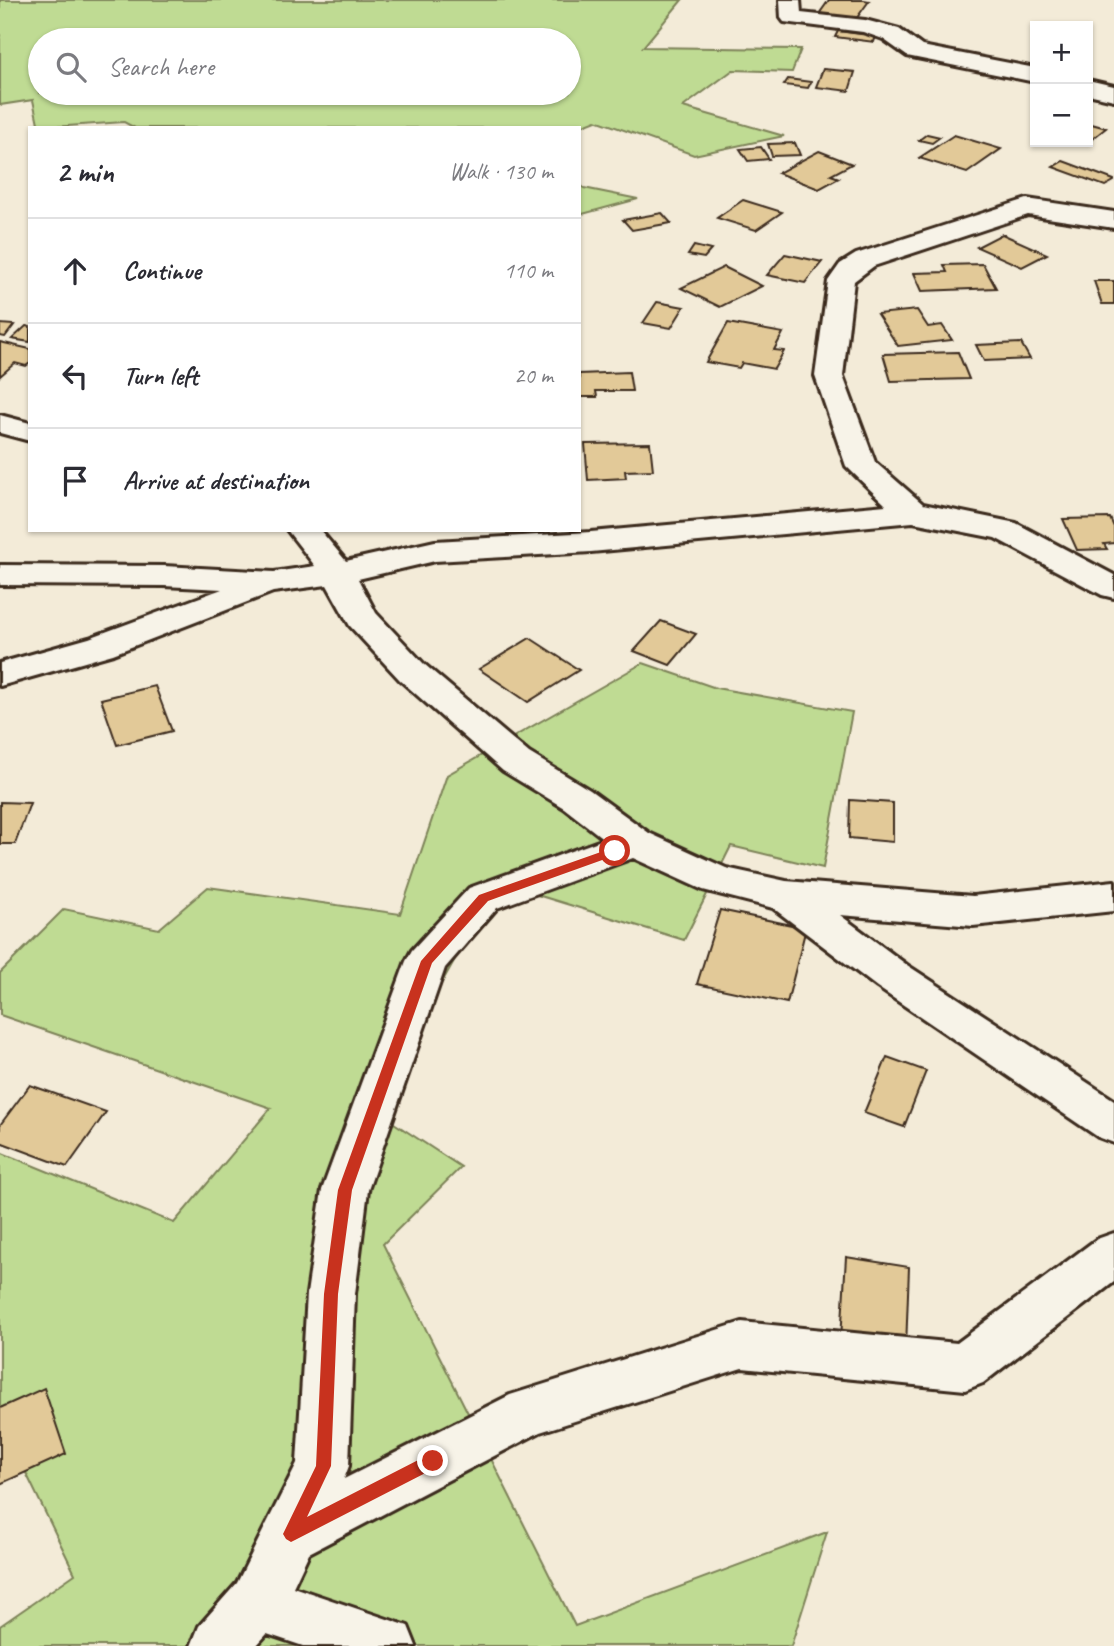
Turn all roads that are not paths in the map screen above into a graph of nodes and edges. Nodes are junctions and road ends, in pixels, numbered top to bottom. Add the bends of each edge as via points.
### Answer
1 (790, 0) edge
2 (1030, 74) edge
3 (1093, 88) edge
4 (1114, 93) edge
5 (1114, 220) edge
6 (0, 424) edge
7 (28, 431) edge
8 (913, 512) junction
9 (305, 532) edge
10 (338, 573) junction
11 (0, 575) edge
12 (274, 582) junction
13 (1114, 588) edge
14 (0, 675) edge
15 (635, 843) junction
16 (1114, 896) edge
17 (786, 897) junction
18 (1114, 1124) edge
19 (1114, 1254) edge
20 (291, 1534) junction
21 (257, 1603) junction
22 (219, 1646) edge
23 (388, 1646) edge

1 - 2 street via 791,18 865,26 891,34 915,51
3 - 4 street
5 - 8 street via 1027,207 865,260 841,281 829,376 861,466
6 - 7 street
8 - 10 street via 591,542 435,551
8 - 13 street via 1005,530
9 - 10 street
10 - 12 street
10 - 15 street via 362,618 412,672 516,762 577,799
11 - 12 street
12 - 14 street via 101,646
15 - 17 street via 717,880
15 - 20 street via 483,898 427,961 345,1190 331,1294 323,1466
16 - 17 street via 972,911
17 - 18 street via 892,976
19 - 20 street via 965,1367 742,1345 528,1412
20 - 21 street
21 - 22 street
21 - 23 street

